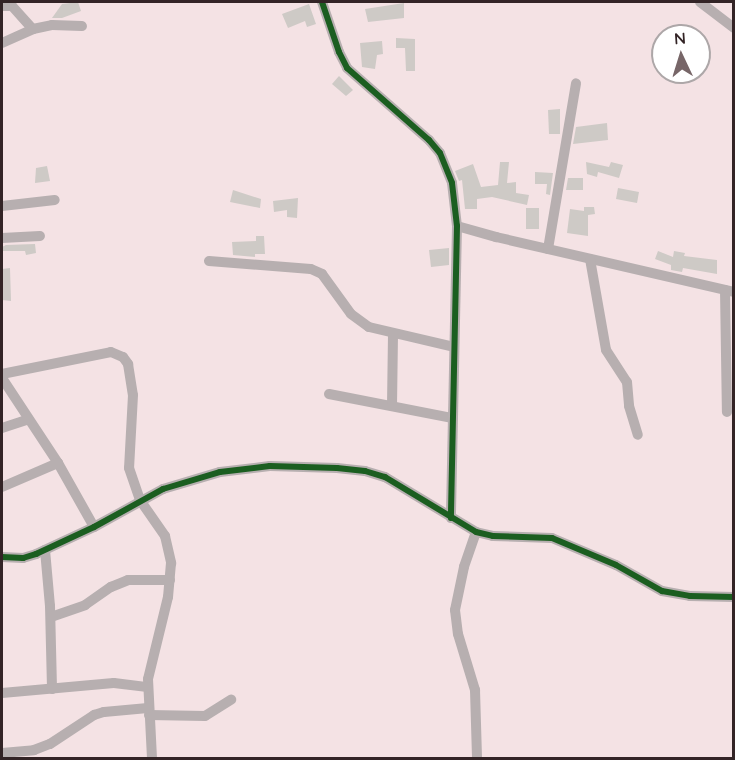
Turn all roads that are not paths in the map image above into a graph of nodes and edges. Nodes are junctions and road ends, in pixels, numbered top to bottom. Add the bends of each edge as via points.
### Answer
1 (322, 2) edge
2 (700, 2) edge
3 (2, 6) edge
4 (82, 26) dead end
5 (734, 28) edge
6 (33, 29) junction
7 (2, 43) edge
8 (576, 83) dead end
9 (55, 200) dead end
10 (2, 206) edge
11 (457, 226) junction
12 (40, 236) dead end
13 (2, 238) edge
14 (548, 249) junction
15 (591, 259) junction
16 (209, 261) dead end
17 (729, 291) edge
18 (393, 334) junction
19 (454, 347) junction
20 (2, 376) edge
21 (328, 394) dead end
22 (392, 406) junction
23 (727, 412) dead end
24 (453, 418) junction
25 (29, 419) junction
26 (2, 428) edge
27 (638, 435) dead end
28 (58, 463) junction
29 (2, 487) edge
30 (140, 500) junction
31 (451, 518) junction
32 (94, 527) junction
33 (476, 532) junction
34 (45, 550) junction
35 (2, 558) edge
36 (170, 580) junction
37 (734, 597) edge
38 (51, 617) junction
39 (148, 687) junction
40 (52, 689) junction
41 (2, 693) edge
42 (231, 700) dead end
43 (149, 712) junction
44 (2, 753) edge
45 (152, 759) edge
46 (477, 759) edge

1 - 11 street via 347,68 411,122 440,153 452,183
2 - 5 street
3 - 6 street via 12,6
4 - 6 street
6 - 7 street
8 - 14 street
9 - 10 street
11 - 14 street
11 - 19 street
12 - 13 street
14 - 15 street
15 - 17 street
15 - 27 street via 606,350 627,382
16 - 18 street via 322,274 358,320
17 - 23 street
18 - 19 street
18 - 22 street
19 - 24 street
20 - 25 street
20 - 30 street via 102,353 123,357 132,383 129,468
21 - 22 street
22 - 24 street
24 - 31 street
25 - 26 street
25 - 28 street
28 - 29 street
28 - 32 street
30 - 31 street via 193,479 237,469 337,468 385,477
30 - 32 street
30 - 36 street via 165,536 170,550
31 - 33 street
32 - 34 street
33 - 37 street via 552,538 616,565 662,591
33 - 46 street via 455,610 475,690
34 - 35 street via 23,558
34 - 38 street
36 - 38 street via 128,580 90,602
36 - 39 street
38 - 40 street
39 - 40 street via 114,683
39 - 43 street
40 - 41 street
42 - 43 street via 205,716
43 - 44 street via 104,712 50,744
43 - 45 street

